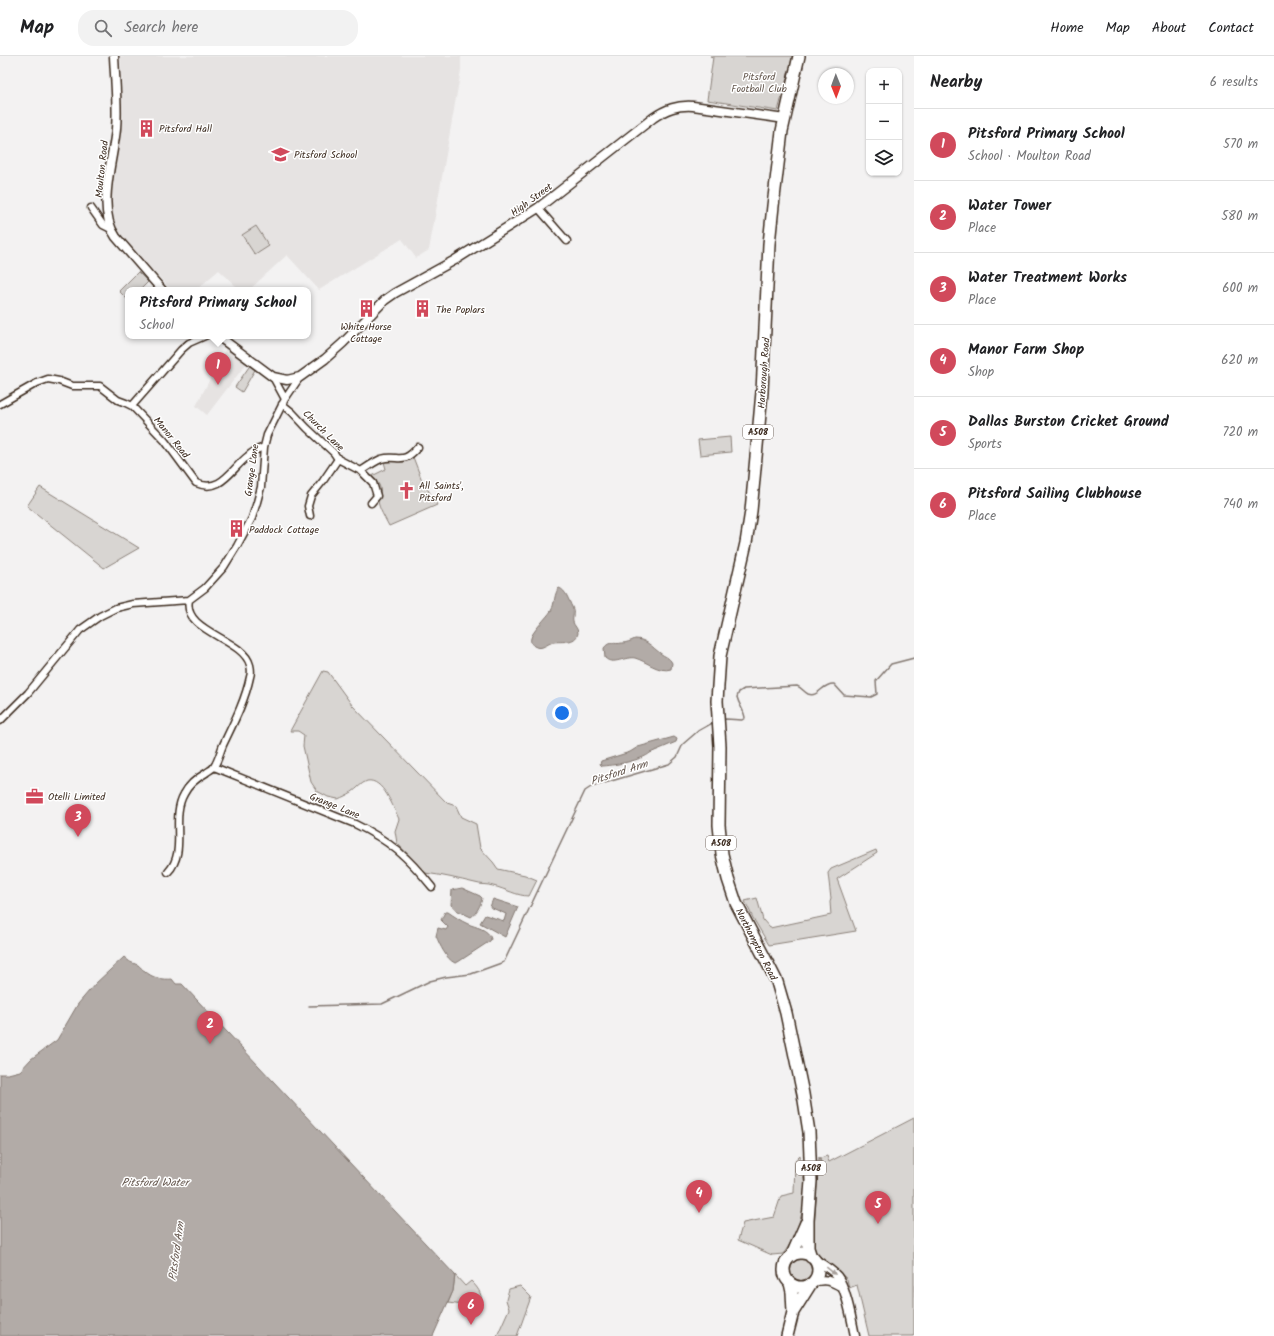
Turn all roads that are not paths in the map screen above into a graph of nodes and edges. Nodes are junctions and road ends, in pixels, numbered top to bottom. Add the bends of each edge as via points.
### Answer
1 (114, 56) edge
2 (799, 56) edge
3 (785, 119) junction
4 (91, 208) dead end
5 (538, 208) junction
6 (111, 229) junction
7 (567, 241) dead end
8 (159, 287) edge
9 (188, 339) edge
10 (198, 339) edge
11 (223, 339) edge
12 (189, 343) junction
13 (274, 377) junction
14 (300, 377) junction
15 (283, 402) junction
16 (0, 404) edge
17 (132, 406) junction
18 (264, 446) junction
19 (418, 447) dead end
20 (338, 459) junction
21 (361, 471) junction
22 (371, 503) dead end
23 (310, 516) dead end
24 (189, 600) junction
25 (0, 721) edge
26 (719, 738) joint
27 (214, 767) junction
28 (168, 872) dead end
29 (432, 887) dead end
30 (808, 1220) junction
31 (792, 1255) junction
32 (813, 1258) junction
33 (790, 1283) junction
34 (812, 1283) junction
35 (842, 1287) junction
36 (793, 1312) junction
37 (787, 1336) edge
38 (855, 1336) edge

1 - 6 street, Moulton Road via 116,129 107,199
2 - 3 highway, Harborough Road / A508
3 - 5 street, High Street via 692,106 669,108 649,120
3 - 26 highway, Harborough Road / A508 via 769,244 764,362 752,505 746,543 720,656 717,690
4 - 6 street via 103,225
5 - 7 street
5 - 14 street, High Street via 390,296 343,343
6 - 8 street, Moulton Road
9 - 12 street
10 - 12 street
11 - 13 street
12 - 17 street
13 - 14 street via 287,380
13 - 15 street
14 - 15 street, Grange Lane
15 - 18 street, Grange Lane
15 - 20 street, Church Lane
16 - 17 street via 48,379 72,386 100,386 118,400
17 - 18 street, Manor Road via 165,441 196,483 203,486 218,484 249,455
18 - 24 street, Grange Lane via 261,487 252,518 224,567 205,588
19 - 21 street via 411,456 402,459 382,459
20 - 21 street, Church Lane
20 - 23 street via 311,496 308,506
21 - 22 street, Church Lane via 373,483 376,491 377,496
24 - 25 street via 133,604 116,608 100,616 80,630 28,693
24 - 27 street via 188,608 194,619 240,652 250,664 251,671 246,690
26 - 30 highway, Northampton Road / A508 via 719,825 724,863 731,892 777,982 803,1094 811,1158
27 - 28 street via 193,782 182,799 179,810 178,852
27 - 29 street, Grange Lane via 375,833 410,861
30 - 31 highway, Northampton Road / A508
30 - 32 highway, Northampton Road / A508 via 808,1248
31 - 32 highway via 806,1254
31 - 33 highway via 785,1270
32 - 34 highway via 818,1273
32 -> 35 street via 837,1276
33 - 34 highway via 800,1287
33 - 36 highway
34 - 35 street via 820,1280 830,1281
34 - 36 highway
35 - 38 street
36 - 37 highway

